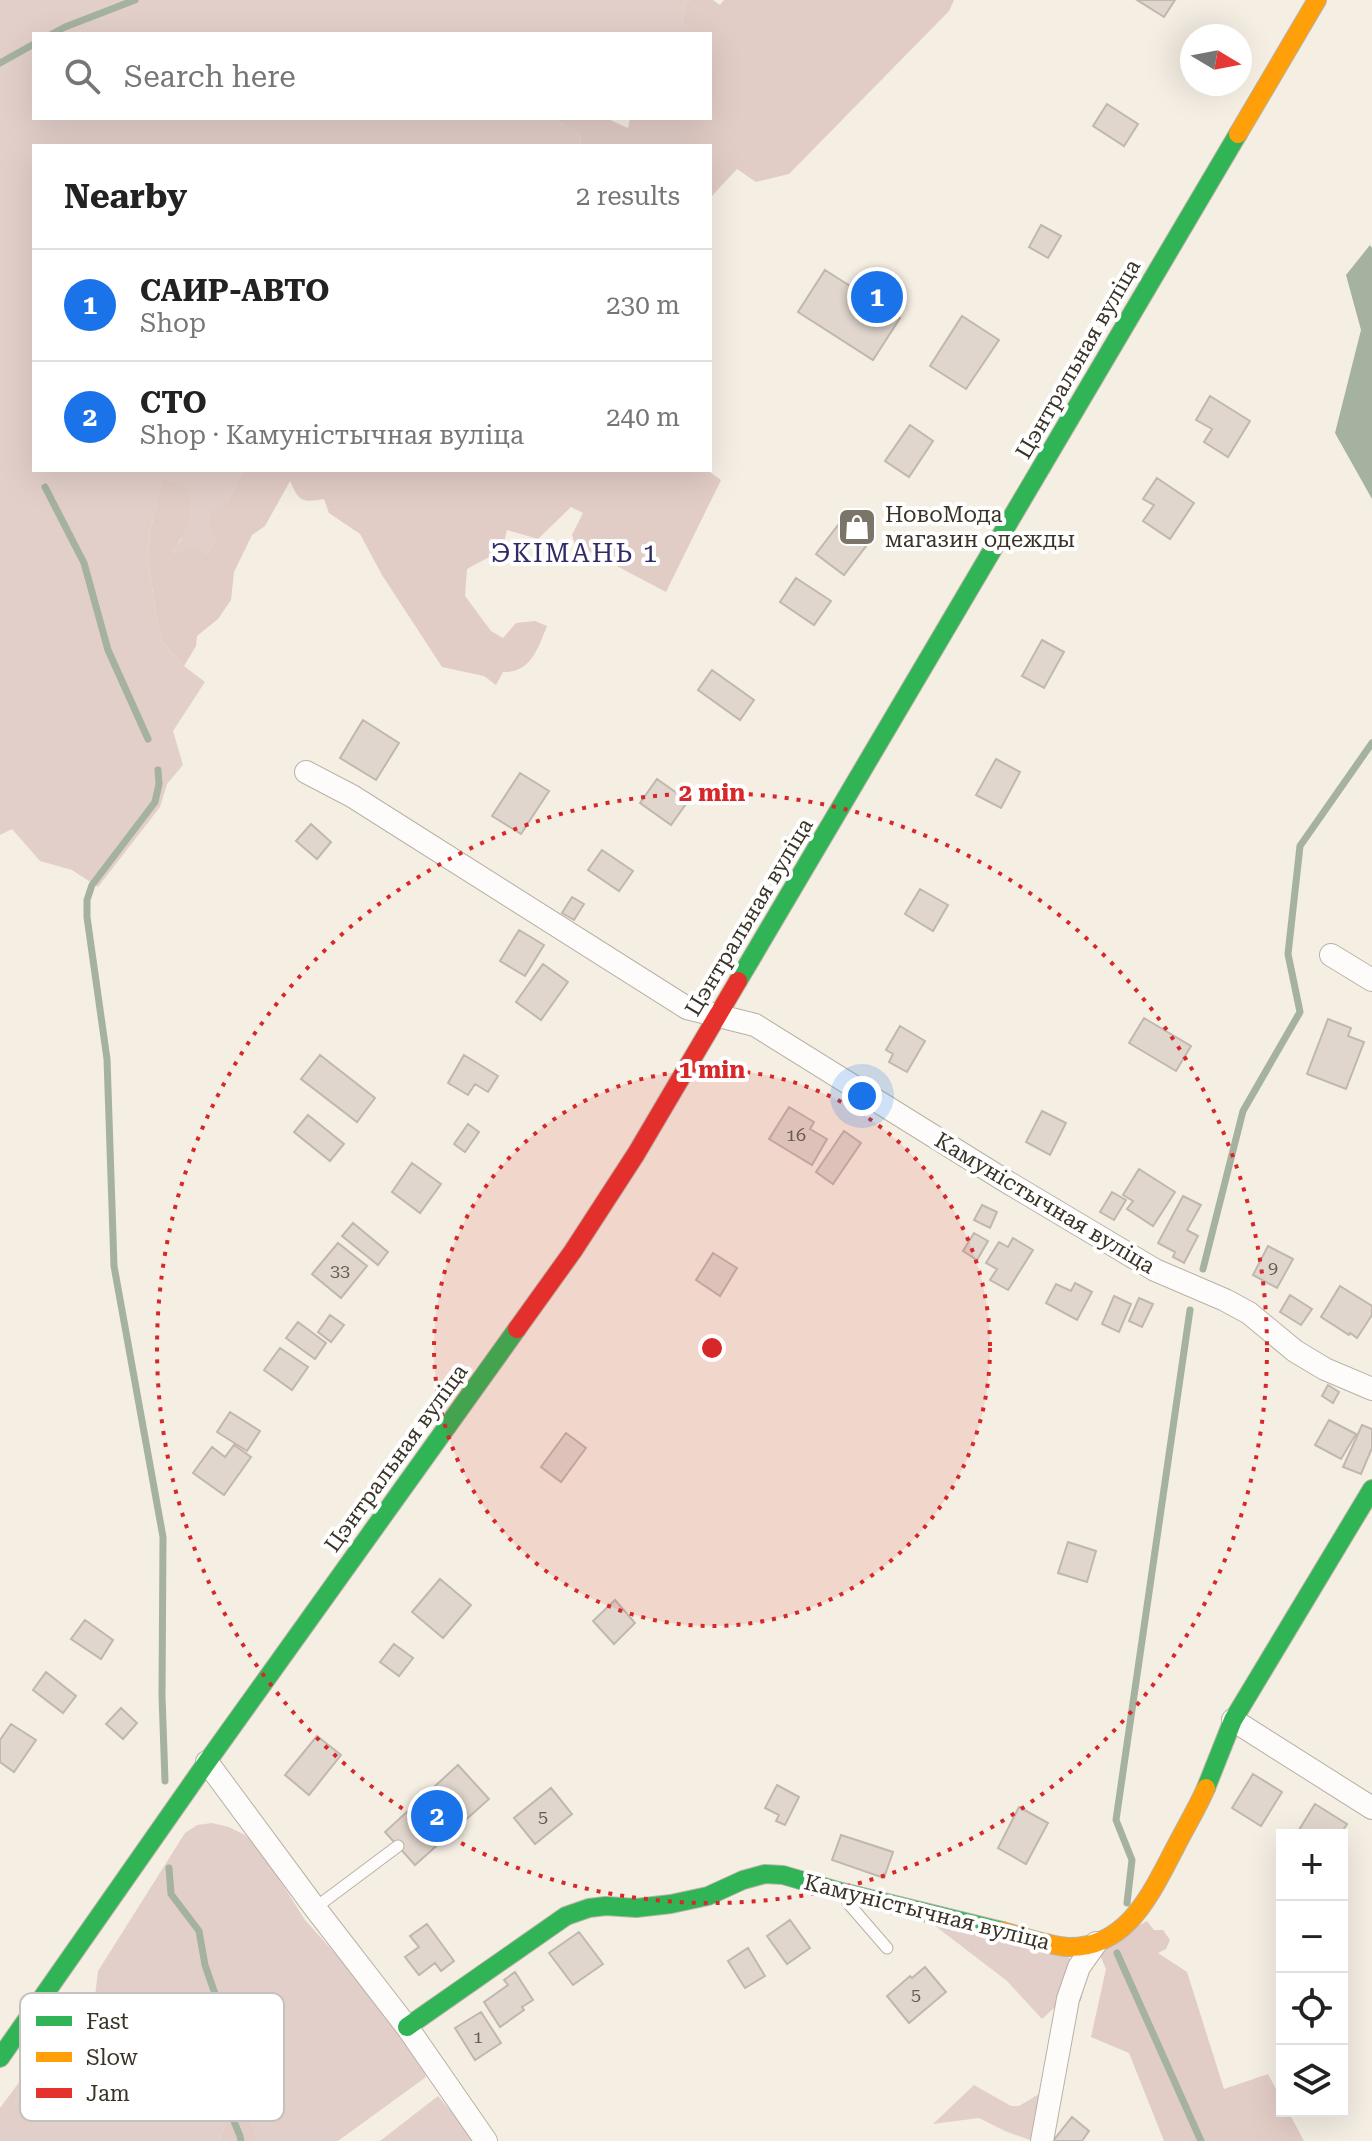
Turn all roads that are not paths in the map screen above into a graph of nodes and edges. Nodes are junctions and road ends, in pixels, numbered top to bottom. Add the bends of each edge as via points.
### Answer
1 (1317, 0) edge
2 (306, 772) dead end
3 (1331, 955) dead end
4 (1372, 980) edge
5 (719, 1016) junction
6 (1372, 1389) edge
7 (1372, 1489) edge
8 (1233, 1720) junction
9 (207, 1762) junction
10 (1372, 1808) edge
11 (398, 1846) dead end
12 (838, 1891) junction
13 (315, 1908) junction
14 (1096, 1943) junction
15 (887, 1948) dead end
16 (45, 1993) edge
17 (407, 2027) junction
18 (20, 2029) edge
19 (0, 2058) edge
20 (486, 2141) edge
21 (1042, 2141) edge

1 - 5 main road, Цэнтральная вуліца
2 - 5 street, Камуністычная вуліца via 687,1008
3 - 4 street
5 - 6 street, Камуністычная вуліца via 755,1025 1155,1270 1249,1313 1295,1351
5 - 9 main road, Цэнтральная вуліца via 573,1251
7 - 8 main road
8 - 10 street
8 - 14 main road via 1204,1793 1146,1902 1113,1935
9 - 13 street
9 - 16 main road, Цэнтральная вуліца
11 - 13 lane
12 - 14 main road, Камуністычная вуліца via 1067,1947
12 - 15 lane
12 - 17 main road, Камуністычная вуліца via 765,1874 671,1904 589,1908 566,1916
13 - 17 street
14 - 21 street via 1079,1967 1068,1999
17 - 20 street
18 - 19 main road, Цэнтральная вуліца

